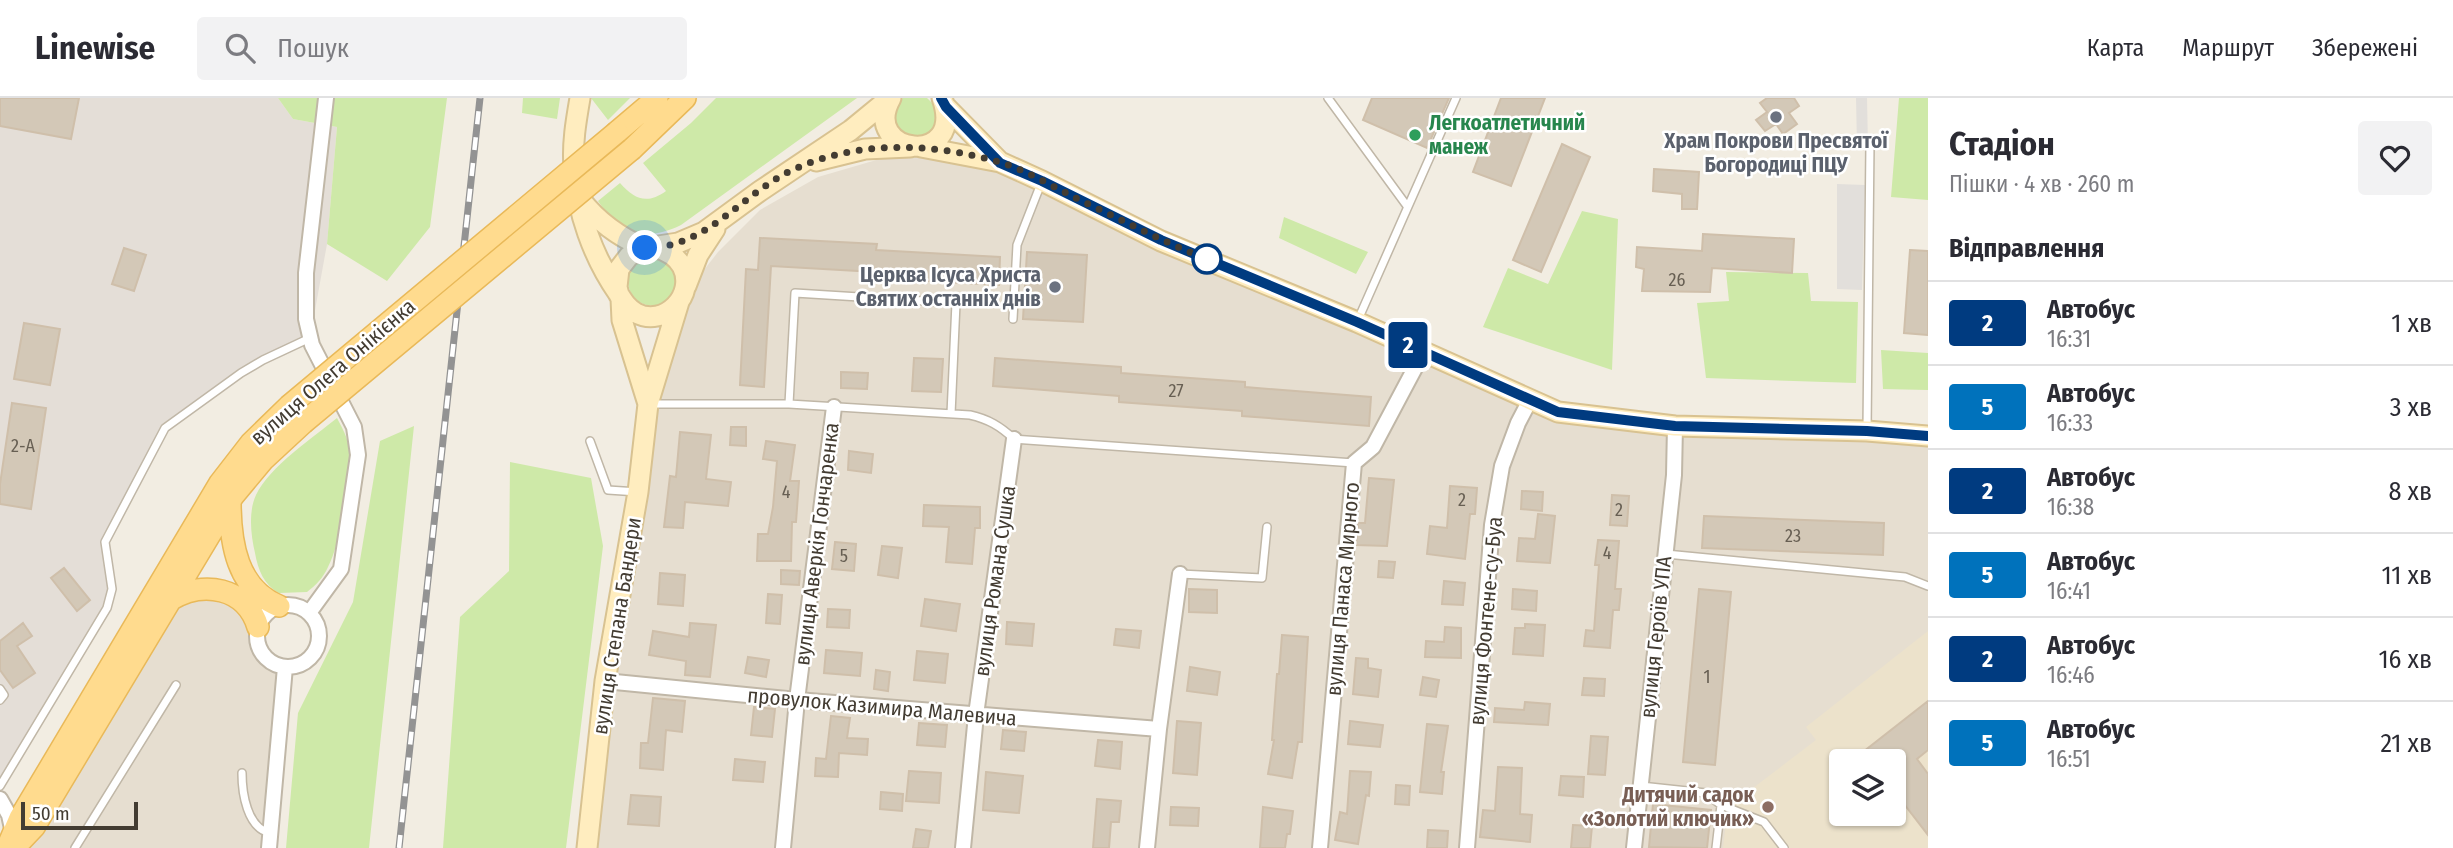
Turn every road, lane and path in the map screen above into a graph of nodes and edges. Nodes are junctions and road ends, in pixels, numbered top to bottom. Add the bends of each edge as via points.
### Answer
1 (326, 98) edge
2 (580, 98) edge
3 (657, 98) edge
4 (685, 98) edge
5 (890, 98) edge
6 (1328, 98) edge
7 (1456, 98) edge
8 (943, 101) edge
9 (1870, 142) dead end
10 (917, 147) junction
11 (1000, 163) junction
12 (795, 169) junction
13 (1042, 181) junction
14 (580, 199) junction
15 (1407, 206) junction
16 (725, 218) junction
17 (651, 248) junction
18 (682, 295) junction
19 (620, 297) junction
20 (1013, 319) dead end
21 (1357, 322) junction
22 (310, 338) junction
23 (1424, 351) junction
24 (1530, 400) junction
25 (648, 404) junction
26 (789, 404) junction
27 (834, 407) junction
28 (951, 414) junction
29 (1675, 426) junction
30 (1867, 431) junction
31 (1928, 436) edge
32 (1014, 439) junction
33 (590, 440) dead end
34 (1354, 463) junction
35 (638, 492) junction
36 (230, 501) junction
37 (1267, 527) dead end
38 (1666, 554) junction
39 (1180, 574) joint
40 (1928, 586) edge
41 (170, 600) junction
42 (279, 606) junction
43 (309, 613) junction
44 (258, 627) junction
45 (285, 667) junction
46 (605, 681) junction
47 (176, 685) dead end
48 (0, 689) edge
49 (0, 700) edge
50 (797, 700) junction
51 (976, 715) junction
52 (1159, 729) junction
53 (242, 773) dead end
54 (0, 786) edge
55 (1640, 786) junction
56 (36, 791) junction
57 (0, 798) edge
58 (1721, 805) junction
59 (270, 833) junction
60 (11, 844) edge
61 (75, 848) edge
62 (269, 848) edge
63 (587, 848) edge
64 (783, 848) edge
65 (963, 848) edge
66 (1147, 848) edge
67 (1320, 848) edge
68 (1467, 848) edge
69 (1634, 848) edge
70 (1716, 848) edge
71 (1784, 848) edge

1 - 22 street via 306,273
2 - 14 main road via 573,157
3 - 56 main road, вулиця Олега Онікієнка, bridge via 289,405 251,443 220,483
4 - 36 main road, вулиця Олега Онікієнка, bridge via 632,149 303,423
5 - 10 main road via 885,113 887,129 898,142
5 - 12 main road
6 - 15 lane
7 - 15 lane
8 - 10 main road via 946,125 942,133 937,140
8 - 11 main road
9 - 30 lane
10 - 11 main road
10 - 12 main road via 852,152
11 - 13 main road
12 - 16 main road
13 - 20 lane via 1017,245
13 - 21 main road via 1161,240
14 - 17 main road via 612,231
14 - 19 main road via 594,253
15 - 21 lane
16 - 17 main road via 696,237
16 - 18 main road, вулиця Степана Бандери via 702,248
17 - 18 main road via 671,254 682,266 686,281
17 - 19 main road via 629,256 619,269
18 - 19 main road via 666,313 649,317 633,312
18 - 25 main road, вулиця Степана Бандери
19 - 25 main road, вулиця Степана Бандери via 622,320
21 - 23 main road
22 - 43 street via 351,420 359,448 341,569
22 - 54 lane via 241,373 165,428 105,541 110,602
23 - 24 main road
23 - 34 street, вулиця Панаса Мирного via 1373,447
24 - 29 main road via 1558,412
24 - 68 street, вулиця Фонтене-су-Буа via 1502,466 1492,525
25 - 26 lane
25 - 35 main road, вулиця Степана Бандери
26 - 27 lane
26 - 28 lane via 795,293 956,303
27 - 28 lane
27 - 50 street, вулиця Аверкія Гончаренка
28 - 32 lane via 985,418
29 - 30 main road
29 - 38 street, вулиця Героїв УПА
30 - 31 main road
32 - 34 lane
32 - 51 street, вулиця Романа Сушка
33 - 35 lane via 607,490
34 - 67 street, вулиця Панаса Мирного
35 - 46 main road, вулиця Степана Бандери
36 - 41 main road, вулиця Олега Онікієнка
36 - 42 main road via 240,568 262,598
37 - 39 lane via 1262,578
38 - 40 lane via 1905,577
38 - 55 street, вулиця Героїв УПА
39 - 52 street
41 - 44 main road via 202,589 227,591 246,604
41 - 60 main road, вулиця Олега Онікієнка via 34,827
42 - 43 street via 295,605
42 - 44 street via 266,614
43 - 45 street via 319,631 318,647 305,663
44 - 45 street via 260,652 271,663
45 - 59 street
46 - 50 street, провулок Казимира Малевича
46 - 63 main road, вулиця Степана Бандери
47 - 61 lane
48 - 49 lane via 4,695
50 - 51 street, провулок Казимира Малевича
50 - 64 street, вулиця Аверкія Гончаренка
51 - 52 street, провулок Казимира Малевича
51 - 65 street, вулиця Романа Сушка
52 - 66 street
53 - 59 lane via 246,803 258,826
55 - 58 lane via 1706,793
55 - 69 street, вулиця Героїв УПА
56 - 57 street via 20,799
56 - 60 main road, вулиця Олега Онікієнка
57 - 60 street via 9,815
58 - 70 lane
58 - 71 lane via 1764,822
59 - 62 street

